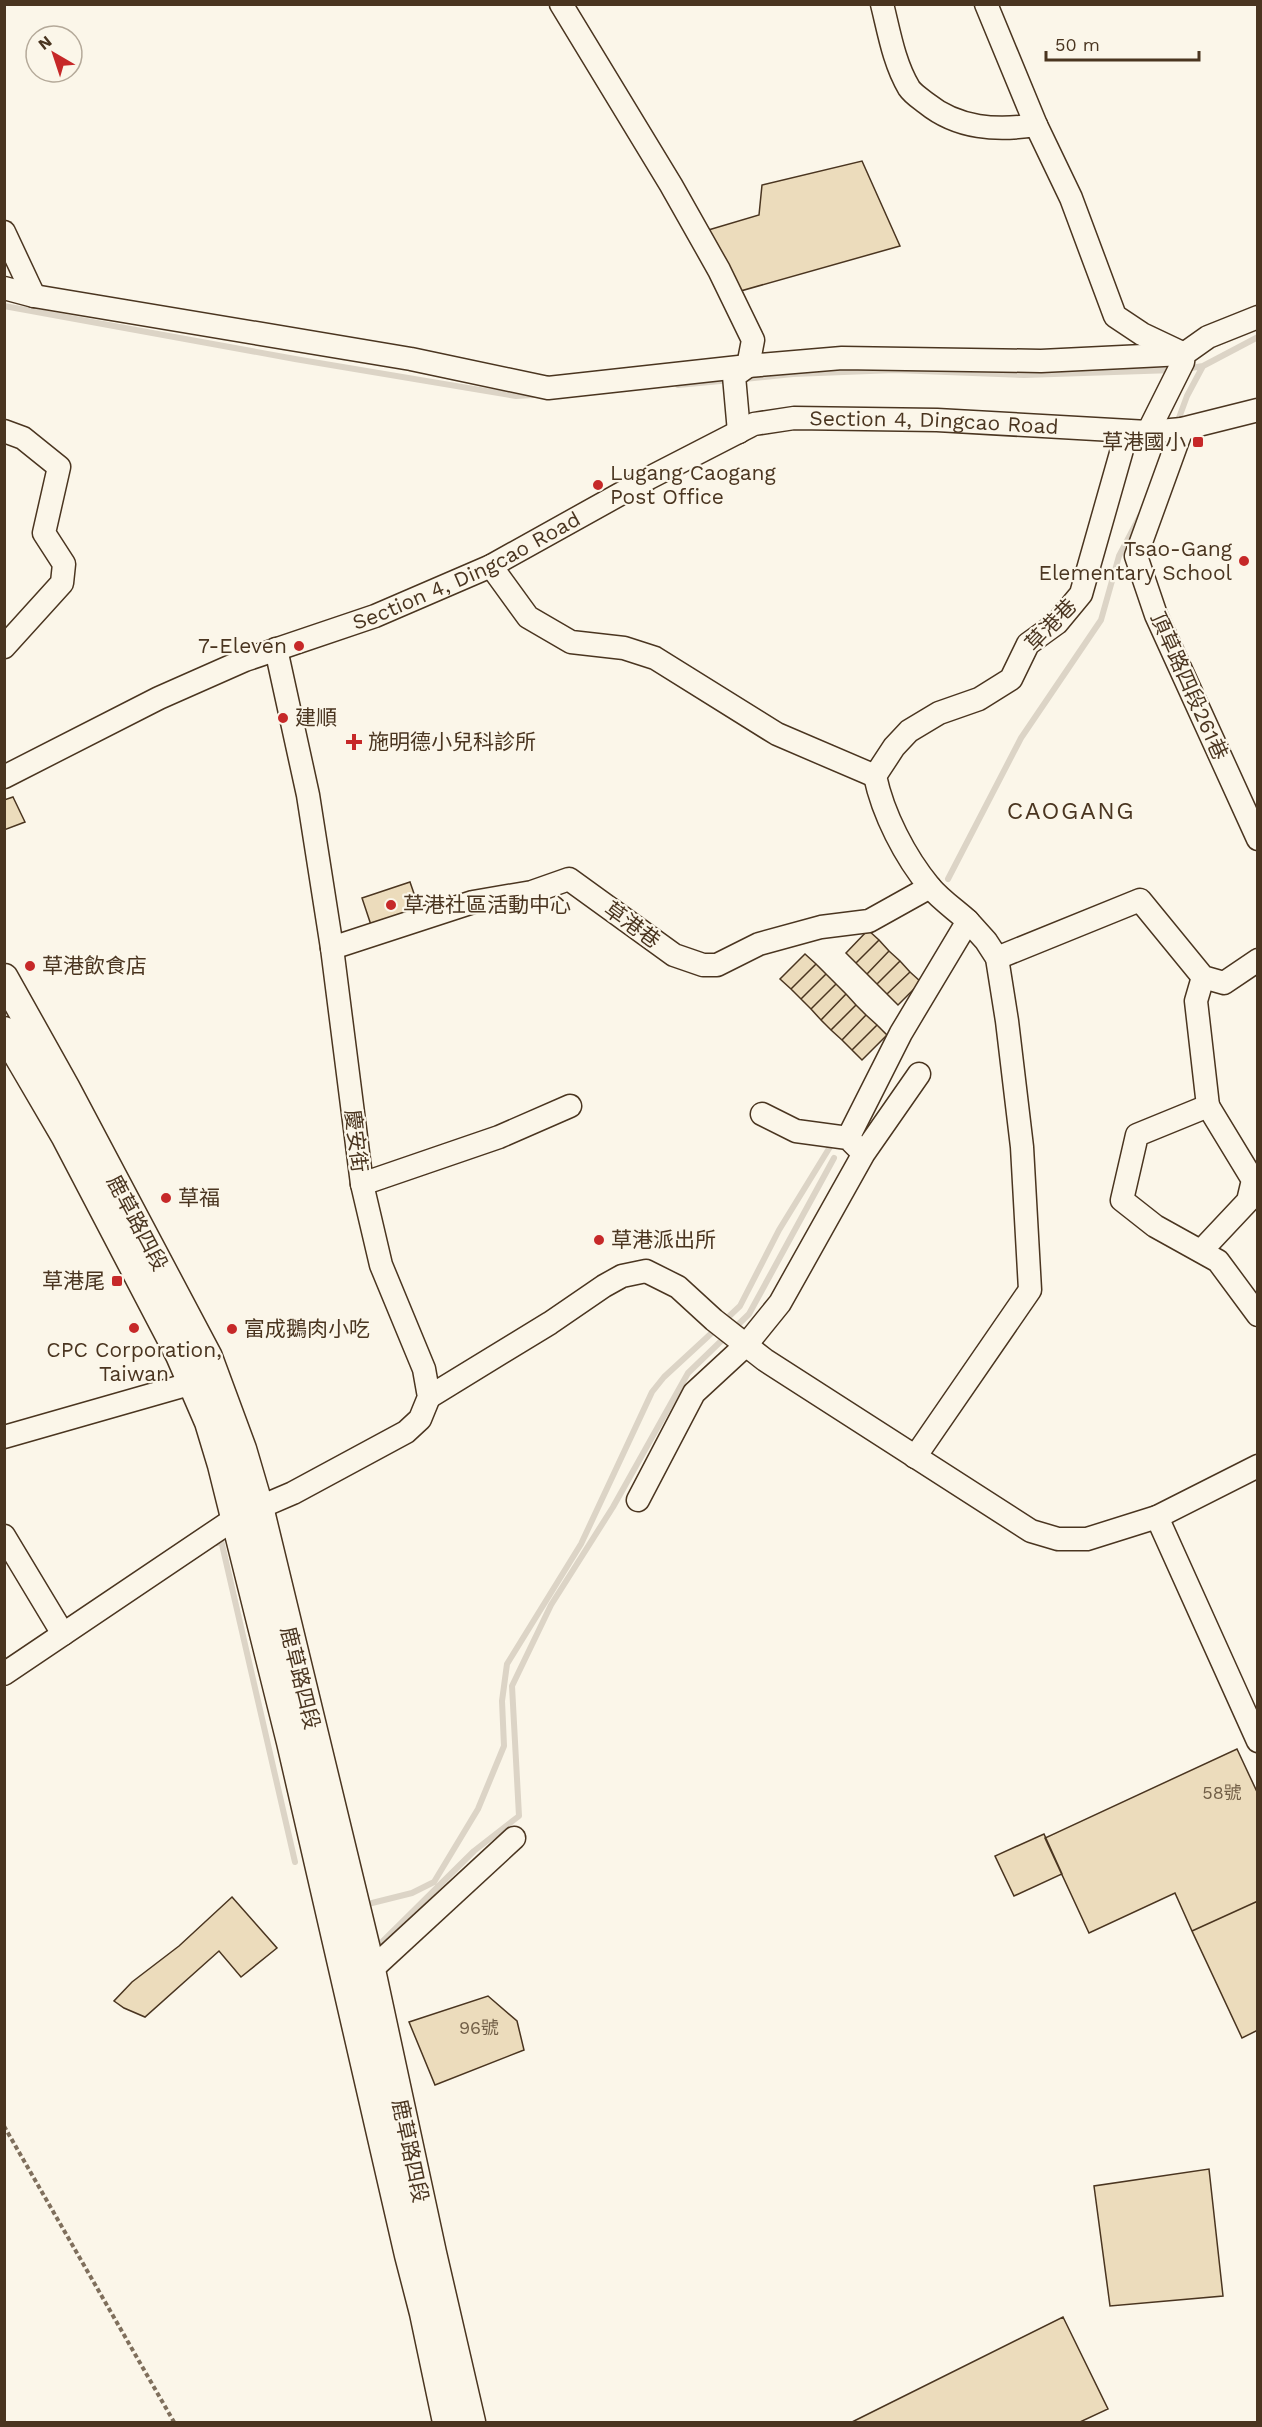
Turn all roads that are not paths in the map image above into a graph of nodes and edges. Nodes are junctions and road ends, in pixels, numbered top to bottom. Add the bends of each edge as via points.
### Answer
1 (561, 4) edge
2 (882, 4) edge
3 (986, 4) edge
4 (1036, 125) junction
5 (4, 232) edge
6 (4, 288) edge
7 (34, 296) junction
8 (1257, 317) edge
9 (1184, 354) junction
10 (748, 366) junction
11 (1257, 410) edge
12 (1182, 429) junction
13 (4, 431) edge
14 (739, 432) junction
15 (1138, 432) junction
16 (491, 566) junction
17 (4, 647) edge
18 (276, 649) junction
19 (875, 776) junction
20 (4, 777) edge
21 (1257, 839) edge
22 (930, 887) junction
23 (968, 921) junction
24 (332, 948) junction
25 (997, 958) junction
26 (1257, 960) edge
27 (1203, 976) junction
28 (4, 978) edge
29 (4, 1031) edge
30 (919, 1074) dead end
31 (570, 1106) dead end
32 (1208, 1106) junction
33 (762, 1114) dead end
34 (856, 1146) junction
35 (362, 1184) junction
36 (1201, 1251) junction
37 (1257, 1315) edge
38 (741, 1342) junction
39 (193, 1383) junction
40 (429, 1397) junction
41 (4, 1437) edge
42 (915, 1457) junction
43 (1257, 1466) edge
44 (638, 1500) dead end
45 (248, 1512) junction
46 (1157, 1517) junction
47 (4, 1536) edge
48 (63, 1634) junction
49 (4, 1674) edge
50 (1257, 1741) edge
51 (514, 1838) dead end
52 (370, 1970) junction
53 (420, 2254) junction
54 (435, 2310) junction
55 (447, 2422) edge
56 (471, 2422) edge

1 - 10 street via 719,270 753,340
2 - 4 street via 897,61 910,90 935,111 972,126 1006,130
3 - 4 street
4 - 9 street via 1075,207 1115,316
5 - 7 street
6 - 7 street
7 - 10 street via 411,359 548,388
8 - 9 street via 1208,337
9 - 10 street via 1041,361 842,358
9 - 15 street, 草港巷 via 1183,362
10 - 14 street via 734,376
11 - 12 street, Section 4, Dingcao Road
12 - 15 street, Section 4, Dingcao Road
12 - 21 street, 頂草路四段261巷 via 1136,556 1156,615
13 - 17 street via 23,438 59,467 44,532 64,564 62,582
14 - 15 street, Section 4, Dingcao Road via 754,424 794,418 937,420
14 - 16 street, Section 4, Dingcao Road
15 - 19 street, 草港巷 via 1081,594 1057,623 1028,644 1011,679 979,699 939,713 909,731
16 - 18 street, Section 4, Dingcao Road via 375,616
16 - 19 street via 528,617 571,642 624,648 655,658 777,734
18 - 20 street, Section 4, Dingcao Road via 159,698
18 - 24 street, 慶安街 via 308,795
19 - 22 street via 880,800 897,836
22 - 23 street
22 - 24 street, 草港巷 via 869,921 821,927 759,944 717,965 703,965 674,955 569,879 532,892 473,902
23 - 25 street
23 - 34 street via 901,1033
24 - 35 street, 慶安街
25 - 27 street via 1140,900
25 - 42 street via 1022,1147 1030,1290
26 - 27 street via 1224,983
27 - 32 street via 1196,1001
28 - 45 main road, 鹿草路四段 via 208,1358 242,1449
29 - 39 main road, 鹿草路四段 via 66,1137
30 - 34 street
31 - 35 street via 499,1137
32 - 36 street via 1253,1180 1248,1201
32 - 36 street via 1137,1135 1122,1200 1155,1226
33 - 34 street via 796,1131
34 - 38 street via 780,1303
35 - 40 street, 慶安街 via 381,1265 424,1370
36 - 37 street via 1218,1261
38 - 40 street via 678,1287 646,1270 622,1276
38 - 42 street
38 - 44 street via 694,1394
39 - 41 street
39 - 45 main road, 鹿草路四段
40 - 45 street via 420,1419 406,1432 293,1493
42 - 46 street via 1031,1532 1058,1539 1087,1539
43 - 46 street
45 - 48 street
45 - 52 main road, 鹿草路四段
45 - 53 main road, 鹿草路四段 via 291,1742
46 - 50 street
47 - 48 street
48 - 49 street
51 - 52 street
52 - 53 main road, 鹿草路四段
53 - 54 main road, 鹿草路四段
54 - 55 main road, 鹿草路四段
54 - 56 main road, 鹿草路四段

